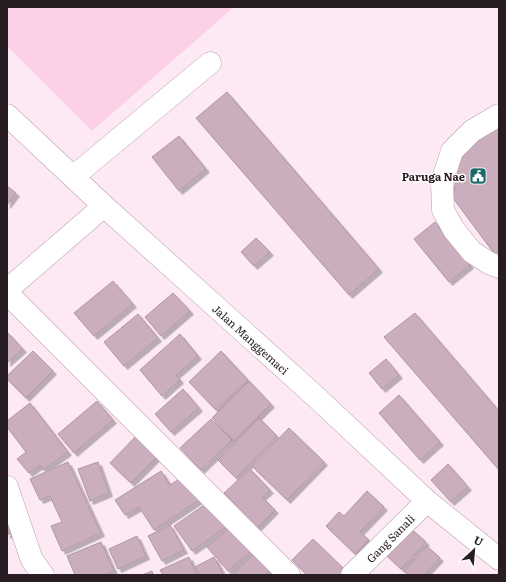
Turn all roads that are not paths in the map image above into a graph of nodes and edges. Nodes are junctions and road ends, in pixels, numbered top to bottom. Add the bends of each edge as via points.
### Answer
1 (210, 63) dead end
2 (7, 115) edge
3 (499, 116) edge
4 (73, 177) junction
5 (104, 206) junction
6 (499, 267) edge
7 (7, 291) edge
8 (7, 488) edge
9 (427, 501) junction
10 (499, 559) edge
11 (43, 575) edge
12 (288, 575) edge
13 (352, 575) edge

1 - 4 street
2 - 4 street, Jalan Manggemaci
3 - 6 street via 472,132 452,151 442,182 443,210 454,230 472,252
4 - 5 street, Jalan Manggemaci
5 - 7 street
5 - 9 street, Jalan Manggemaci via 315,396
7 - 12 street
8 - 11 street via 32,560
9 - 10 street, Jalan Manggemaci
9 - 13 street, Gang Sanali

